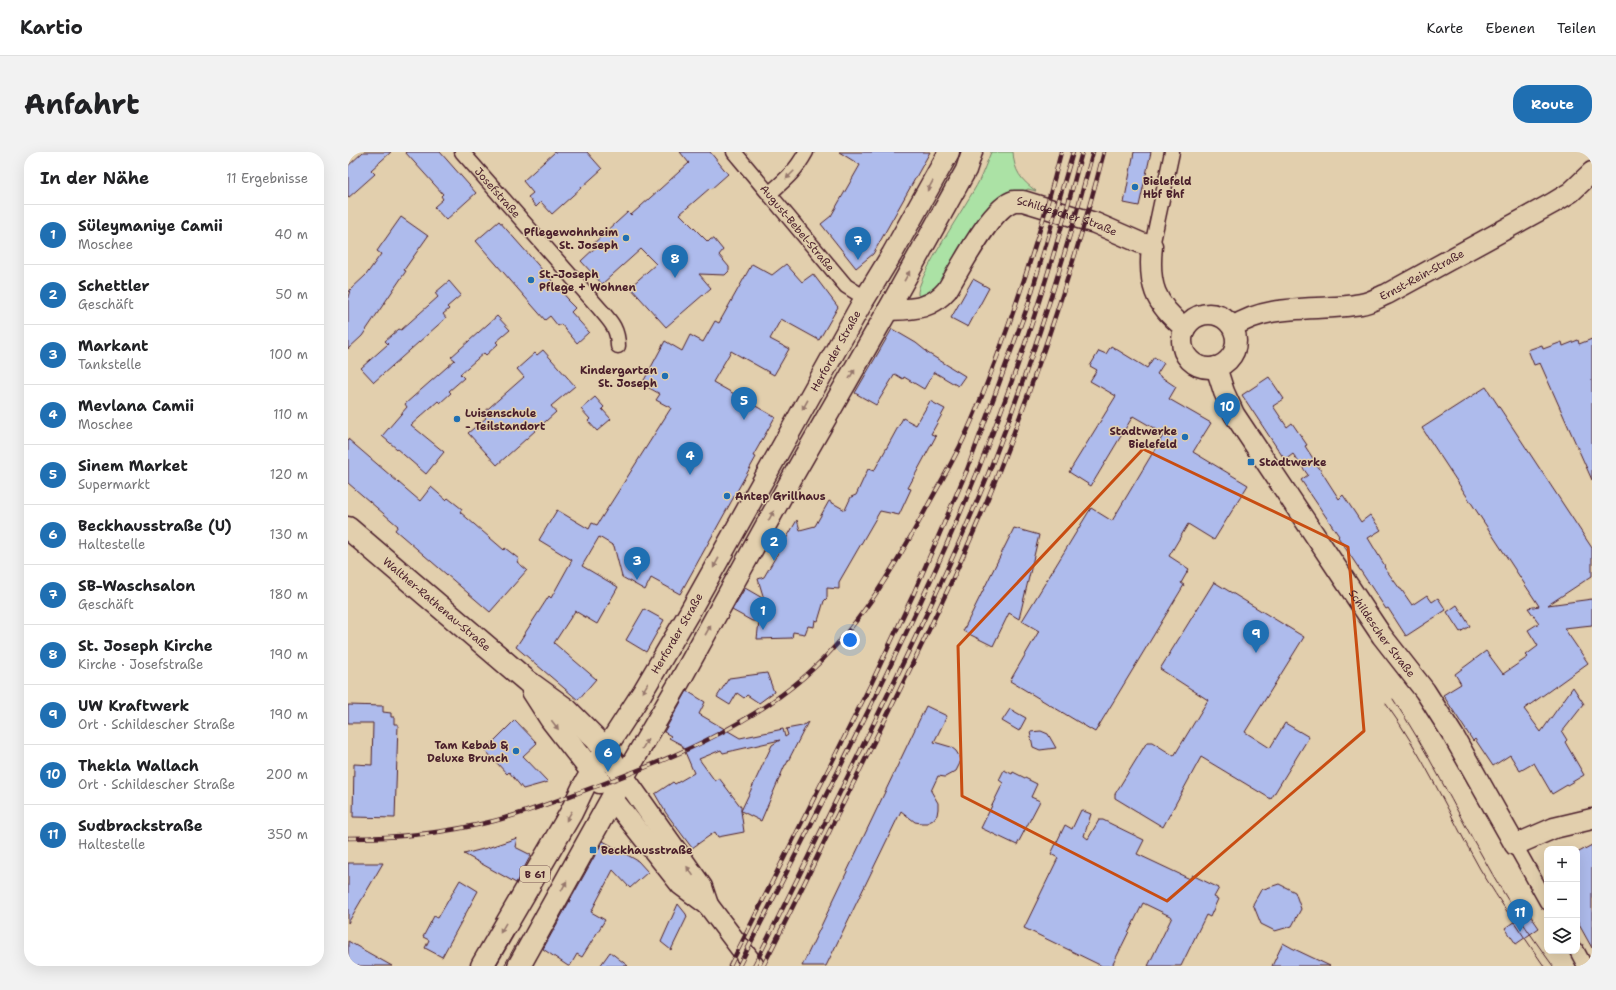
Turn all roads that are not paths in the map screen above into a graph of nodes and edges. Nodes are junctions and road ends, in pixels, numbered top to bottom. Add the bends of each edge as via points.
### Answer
1 (462, 152) edge
2 (734, 152) edge
3 (806, 152) edge
4 (949, 152) edge
5 (972, 152) edge
6 (1172, 152) edge
7 (1592, 172) edge
8 (769, 194) junction
9 (1152, 246) junction
10 (865, 298) junction
11 (888, 310) junction
12 (1233, 327) junction
13 (1185, 328) junction
14 (618, 346) dead end
15 (1216, 367) junction
16 (787, 436) junction
17 (792, 476) junction
18 (348, 528) edge
19 (527, 681) junction
20 (605, 750) junction
21 (592, 772) junction
22 (624, 777) junction
23 (612, 798) junction
24 (1592, 819) edge
25 (1515, 845) junction
26 (1544, 897) edge
27 (708, 905) junction
28 (1579, 954) edge
29 (482, 966) edge
30 (519, 966) edge
31 (754, 966) edge
32 (1585, 966) edge

1 - 14 street, Josefstraße via 603,313 615,328
2 - 8 street, August-Bebel-Straße
3 -> 8 street via 791,175
4 -> 10 street, Herforder Straße
11 -> 5 street via 966,170
6 - 9 street
7 - 12 street, Ernst-Rein-Straße via 1571,192 1553,203 1375,299 1363,304 1334,308 1282,310
8 - 10 street, August-Bebel-Straße via 846,286
9 - 11 street, Schildescher Straße via 1141,244 1095,223 1023,201 1013,201 986,225 941,297 922,308
9 - 13 street via 1151,276 1158,299
10 - 11 street, Herforder Straße
10 -> 16 street, Herforder Straße
17 -> 11 street
12 - 13 street via 1218,315 1208,314 1198,316
12 - 15 street via 1236,337 1231,356
13 - 15 street via 1182,338 1189,358 1201,366
15 - 25 street, Schildescher Straße via 1234,414 1382,636 1435,706
16 - 17 street via 796,446 790,464
16 -> 20 street, Herforder Straße via 658,666
22 -> 17 street via 680,681
18 - 19 main road, Walther-Rathenau-Straße
19 - 20 main road, Walther-Rathenau-Straße via 567,710 590,731
19 -> 21 main road, Walther-Rathenau-Straße via 551,719
20 - 21 main road, Herforder Straße / B 61
20 - 22 main road, Walther-Rathenau-Straße
21 - 23 main road
21 -> 29 main road, Herforder Straße / B 61
22 - 23 main road, B 61
27 -> 22 street via 702,887
23 - 27 street via 681,885
30 -> 23 main road, B 61
24 - 25 street via 1554,828
25 - 26 street, Schildescher Straße
27 - 31 street
28 - 32 street

